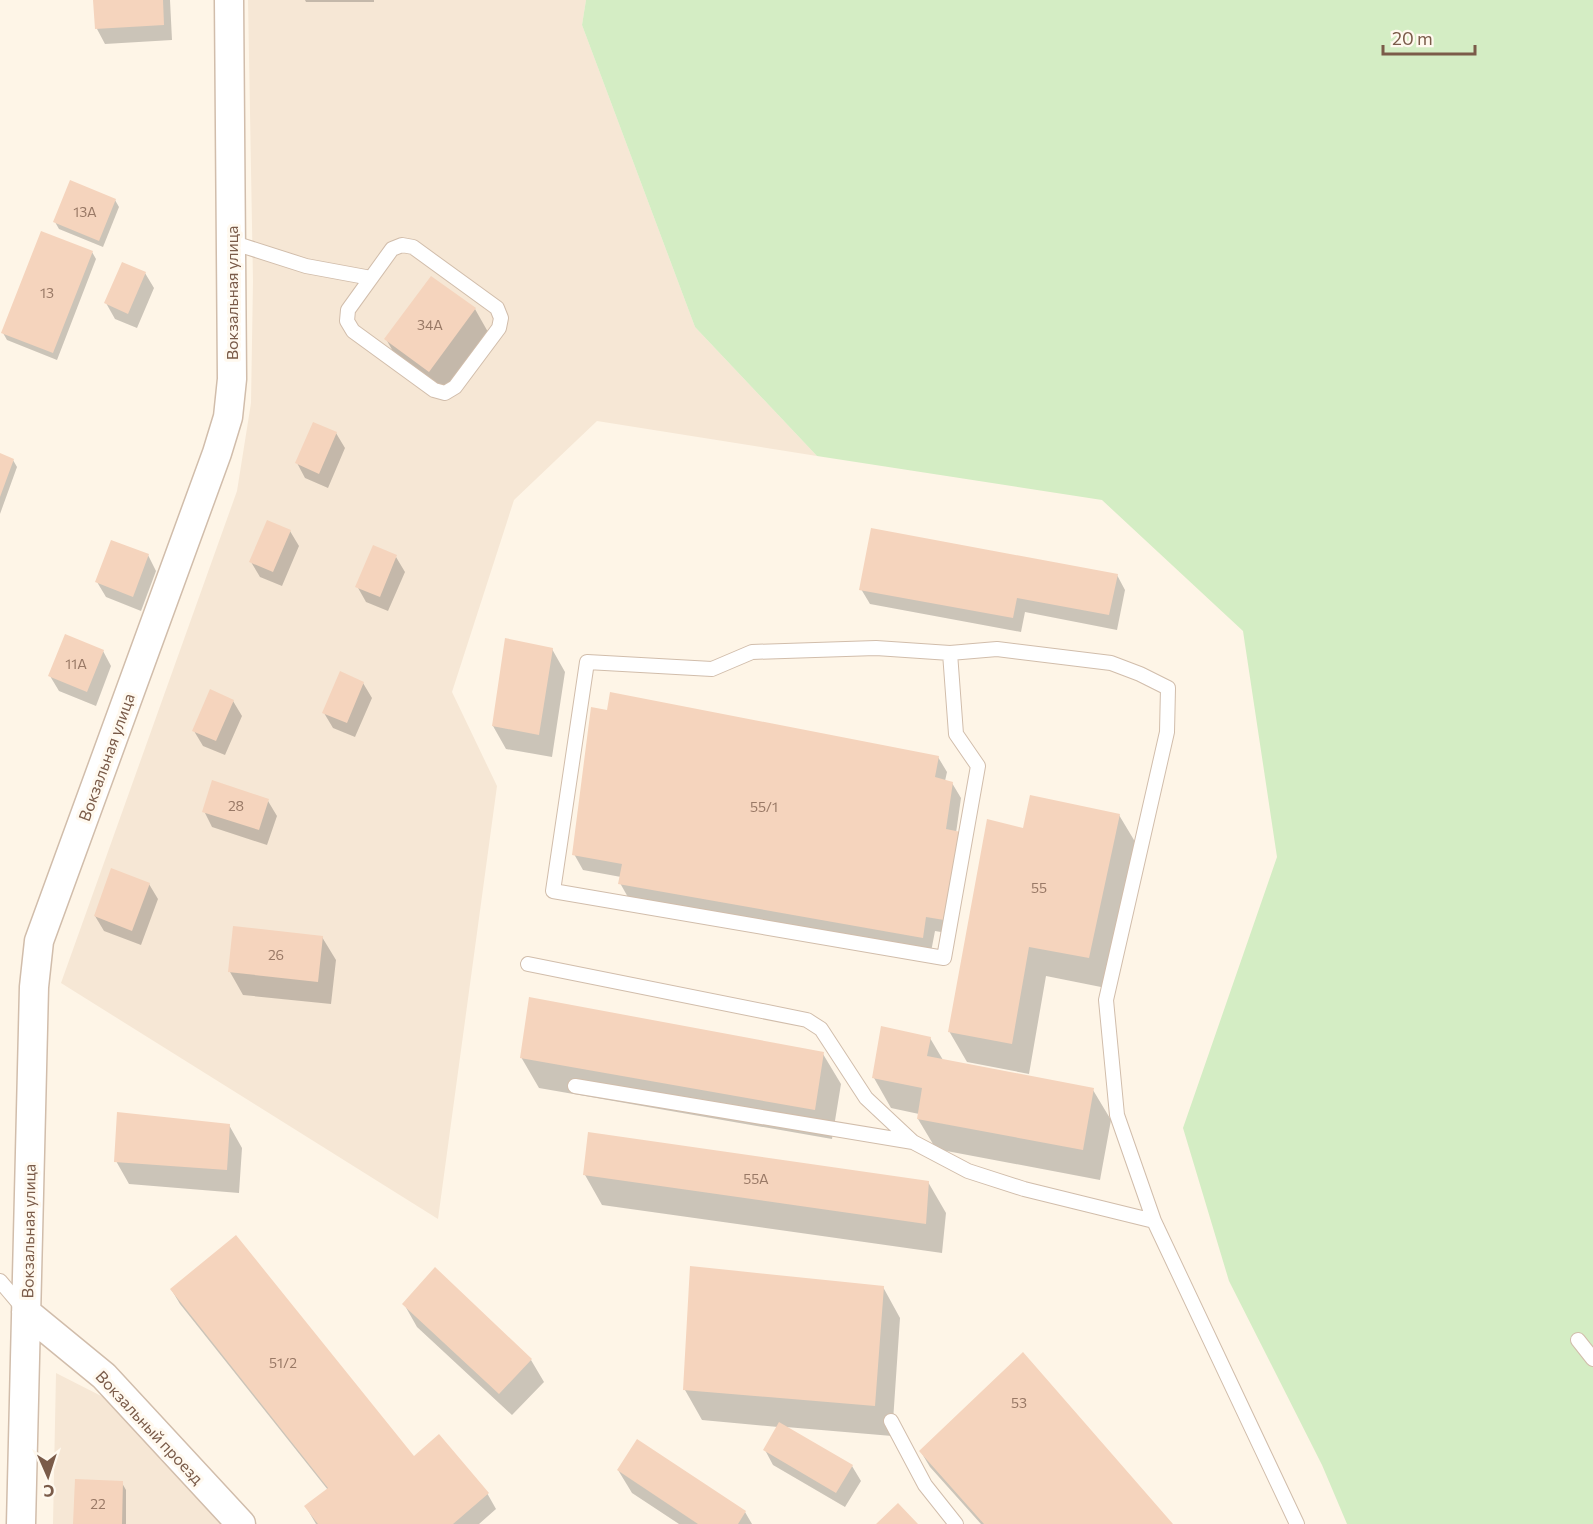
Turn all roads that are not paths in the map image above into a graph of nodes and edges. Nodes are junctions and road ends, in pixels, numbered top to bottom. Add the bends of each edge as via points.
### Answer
1 (229, 0) edge
2 (231, 242) junction
3 (371, 278) junction
4 (950, 653) junction
5 (528, 964) dead end
6 (574, 1086) dead end
7 (914, 1142) junction
8 (1154, 1221) junction
9 (0, 1281) edge
10 (26, 1312) junction
11 (1578, 1340) dead end
12 (1593, 1359) edge
13 (891, 1421) dead end
14 (21, 1524) edge
15 (241, 1524) edge
16 (956, 1524) edge
17 (1297, 1524) edge

1 - 2 street, Вокзальная улица
2 - 3 lane via 306,266
2 - 10 street, Вокзальная улица via 232,379 228,417 39,940 34,987
3 - 3 lane via 392,249 402,245 413,247 496,308 501,318 499,327 455,387 445,393 434,390 353,331 347,321 348,309
4 - 4 lane via 876,648 752,652 712,669 587,662 553,891 944,958 978,766 956,734
4 - 8 lane via 997,649 1111,663 1168,688 1167,732 1106,1000 1117,1115
5 - 7 lane via 807,1020 821,1029 866,1098
6 - 7 lane
7 - 8 lane via 968,1171
8 - 17 lane
9 - 10 lane
10 - 14 street, Вокзальная улица
10 - 15 street, Вокзальный проезд via 104,1376
11 - 12 lane
13 - 16 lane via 925,1485

